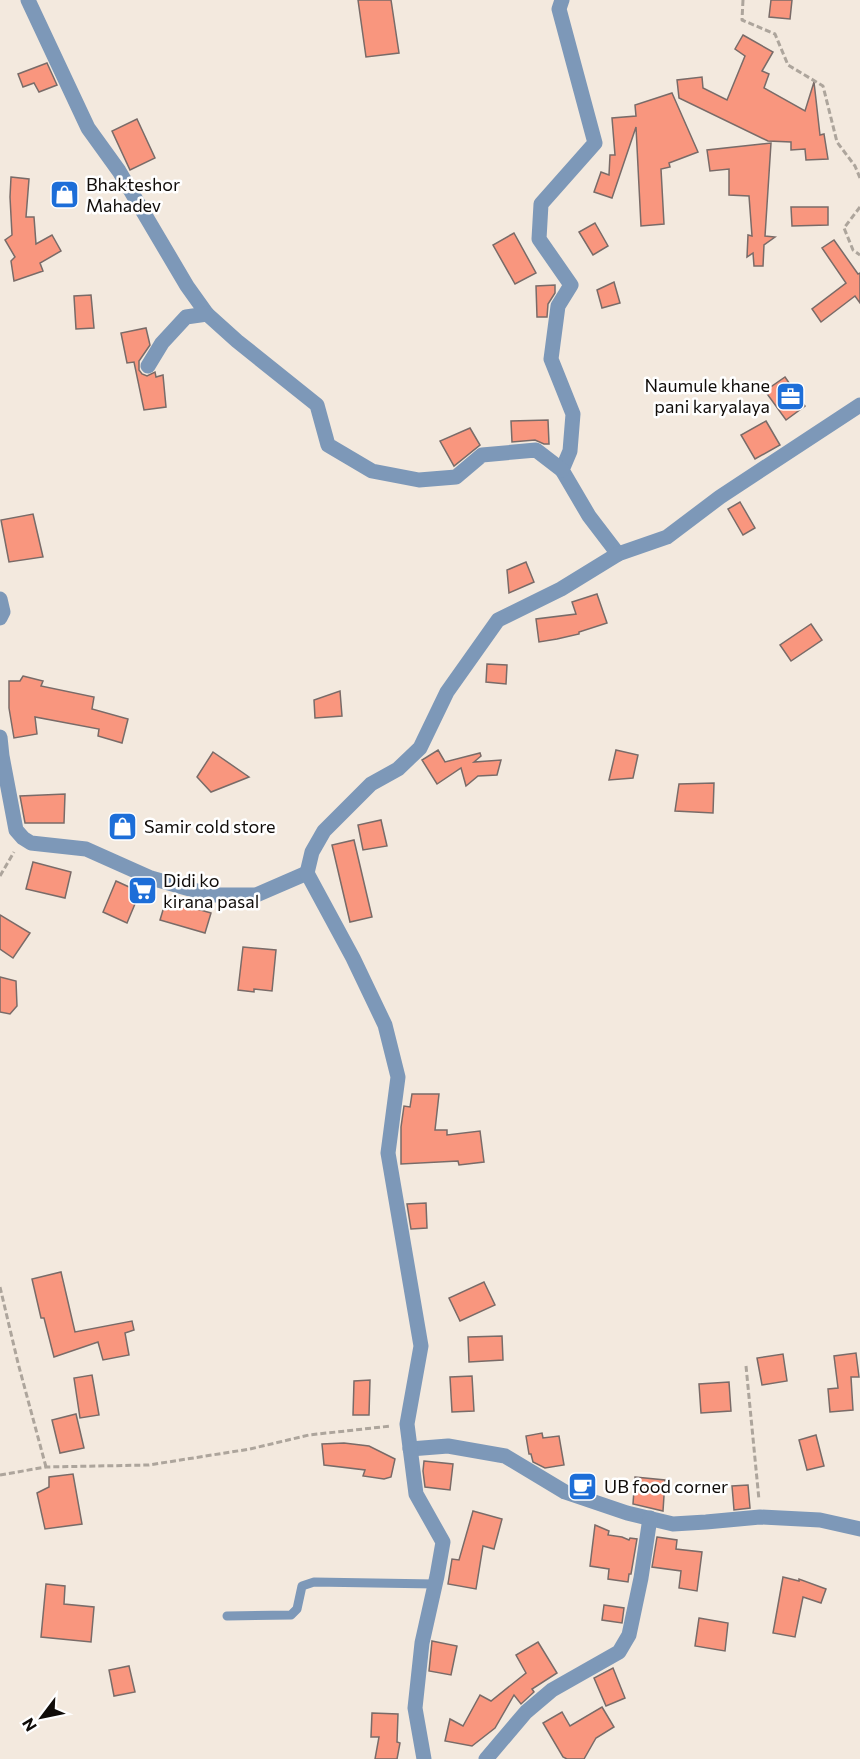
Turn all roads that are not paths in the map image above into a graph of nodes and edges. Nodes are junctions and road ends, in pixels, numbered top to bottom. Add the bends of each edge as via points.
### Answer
1 (28, 0) edge
2 (562, 0) edge
3 (207, 314) junction
4 (148, 366) dead end
5 (860, 405) edge
6 (562, 470) junction
7 (618, 554) junction
8 (0, 599) edge
9 (0, 618) edge
10 (0, 737) edge
11 (307, 873) junction
12 (410, 1449) junction
13 (650, 1518) junction
14 (860, 1529) edge
15 (435, 1584) junction
16 (227, 1616) dead end
17 (423, 1759) edge
18 (486, 1759) edge

1 - 3 street via 88,128
2 - 6 street via 560,9 595,143 541,204 539,239 571,285 558,306 551,359 573,414 570,451
3 - 4 street via 186,317 162,343
3 - 6 street via 317,405 328,445 372,471 419,480 456,477 482,455 536,450
5 - 7 street via 720,497 667,537
6 - 7 street via 589,516
7 - 11 street via 561,589 498,620 447,692 420,748 398,769 371,784 324,831 312,852
8 - 9 street
10 - 11 street via 16,830 31,843 86,849 151,878 211,895 256,895
11 - 12 street via 385,1024 398,1077 388,1153 421,1346 407,1424
12 - 13 street via 448,1446 505,1456 564,1492
12 - 15 street via 417,1494 443,1542
13 - 14 street via 673,1524 760,1517 820,1520
13 - 18 street via 629,1635 619,1652 552,1690 526,1712
15 - 16 lane via 314,1582 302,1586 297,1609 291,1615
15 - 17 street via 422,1643 415,1708

